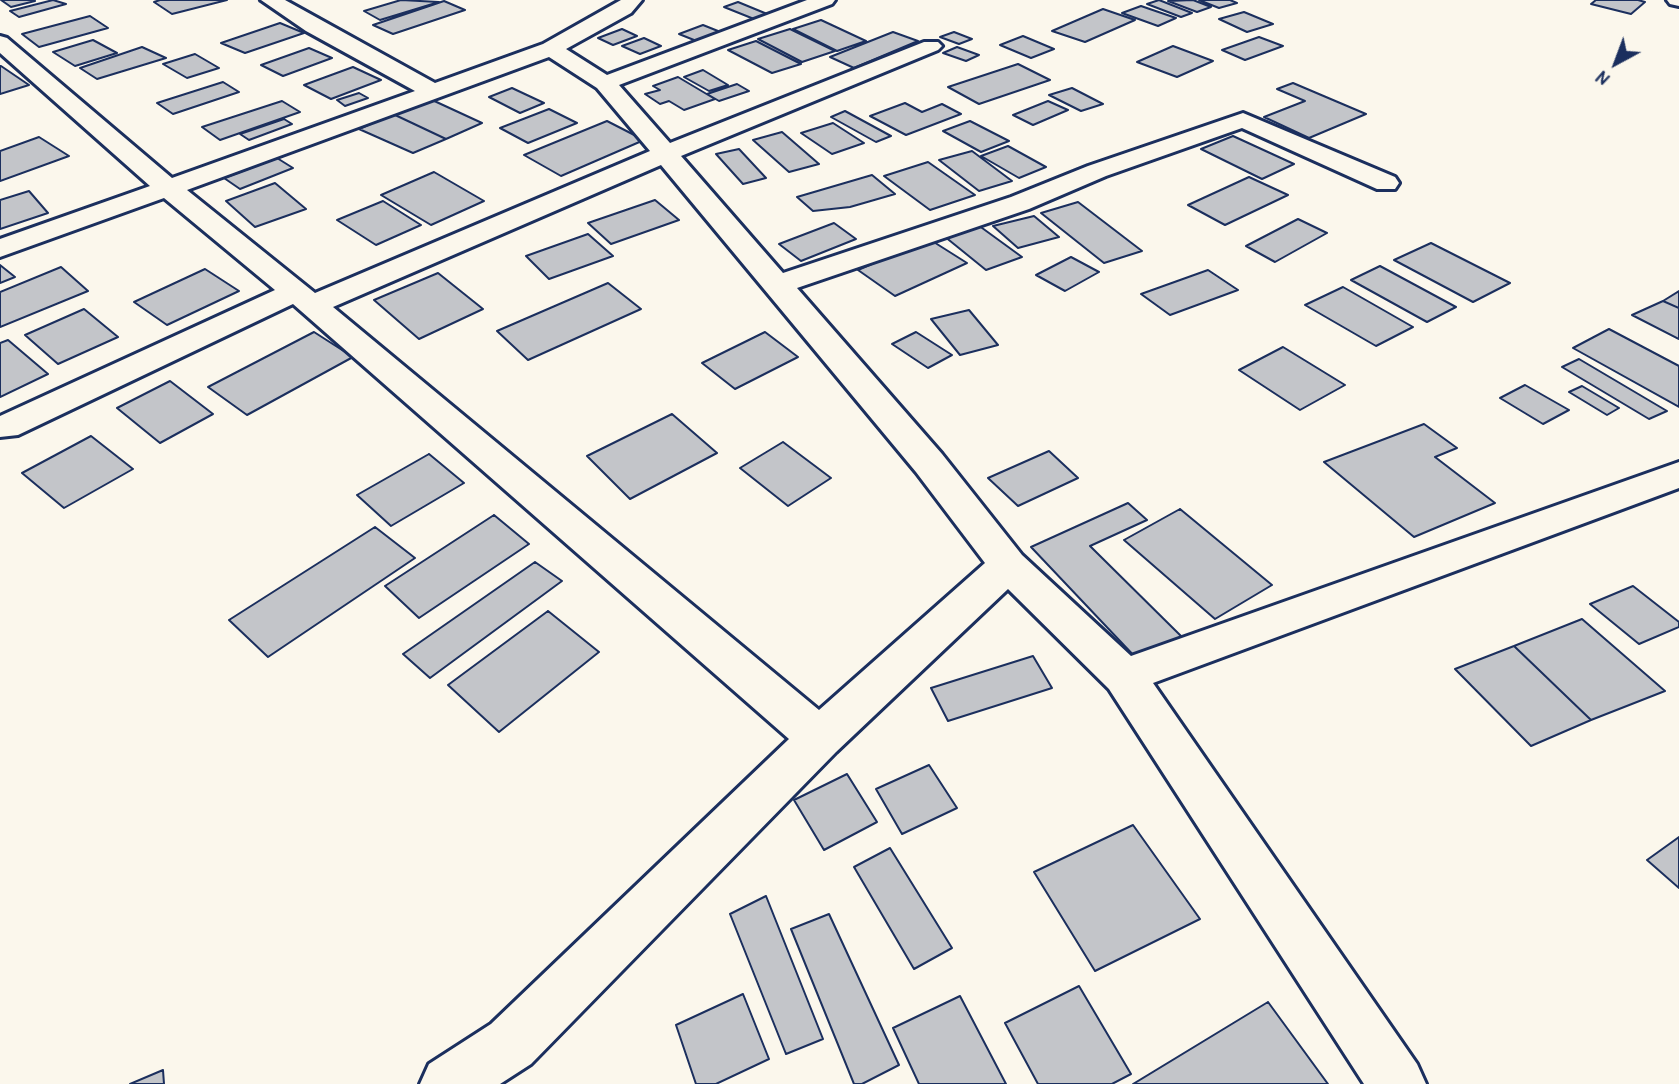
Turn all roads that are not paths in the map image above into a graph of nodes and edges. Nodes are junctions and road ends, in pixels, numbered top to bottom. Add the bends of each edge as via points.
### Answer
1 (271, 0) edge
2 (632, 0) edge
3 (825, 0) edge
4 (931, 46) dead end
5 (551, 49) junction
6 (5, 53) edge
7 (606, 83) junction
8 (432, 90) junction
9 (666, 154) junction
10 (1385, 183) dead end
11 (169, 188) junction
12 (0, 249) edge
13 (778, 285) junction
14 (304, 298) junction
15 (6, 427) dead end
16 (1679, 474) edge
17 (1008, 565) junction
18 (1124, 676) junction
19 (820, 738) junction
20 (449, 1084) edge
21 (1397, 1084) edge

1 - 8 street
2 - 5 street via 624,9
3 - 7 street
4 - 9 street
5 - 7 street
5 - 8 street
6 - 11 street
7 - 9 street
8 - 11 street
9 - 13 street
9 - 14 street
10 - 13 street via 1242,120 1020,203
11 - 12 street
11 - 14 street
13 - 17 street via 929,463
14 - 15 street
14 - 19 street
16 - 18 street
17 - 18 street
17 - 19 street
18 - 21 street
19 - 20 street via 510,1044

